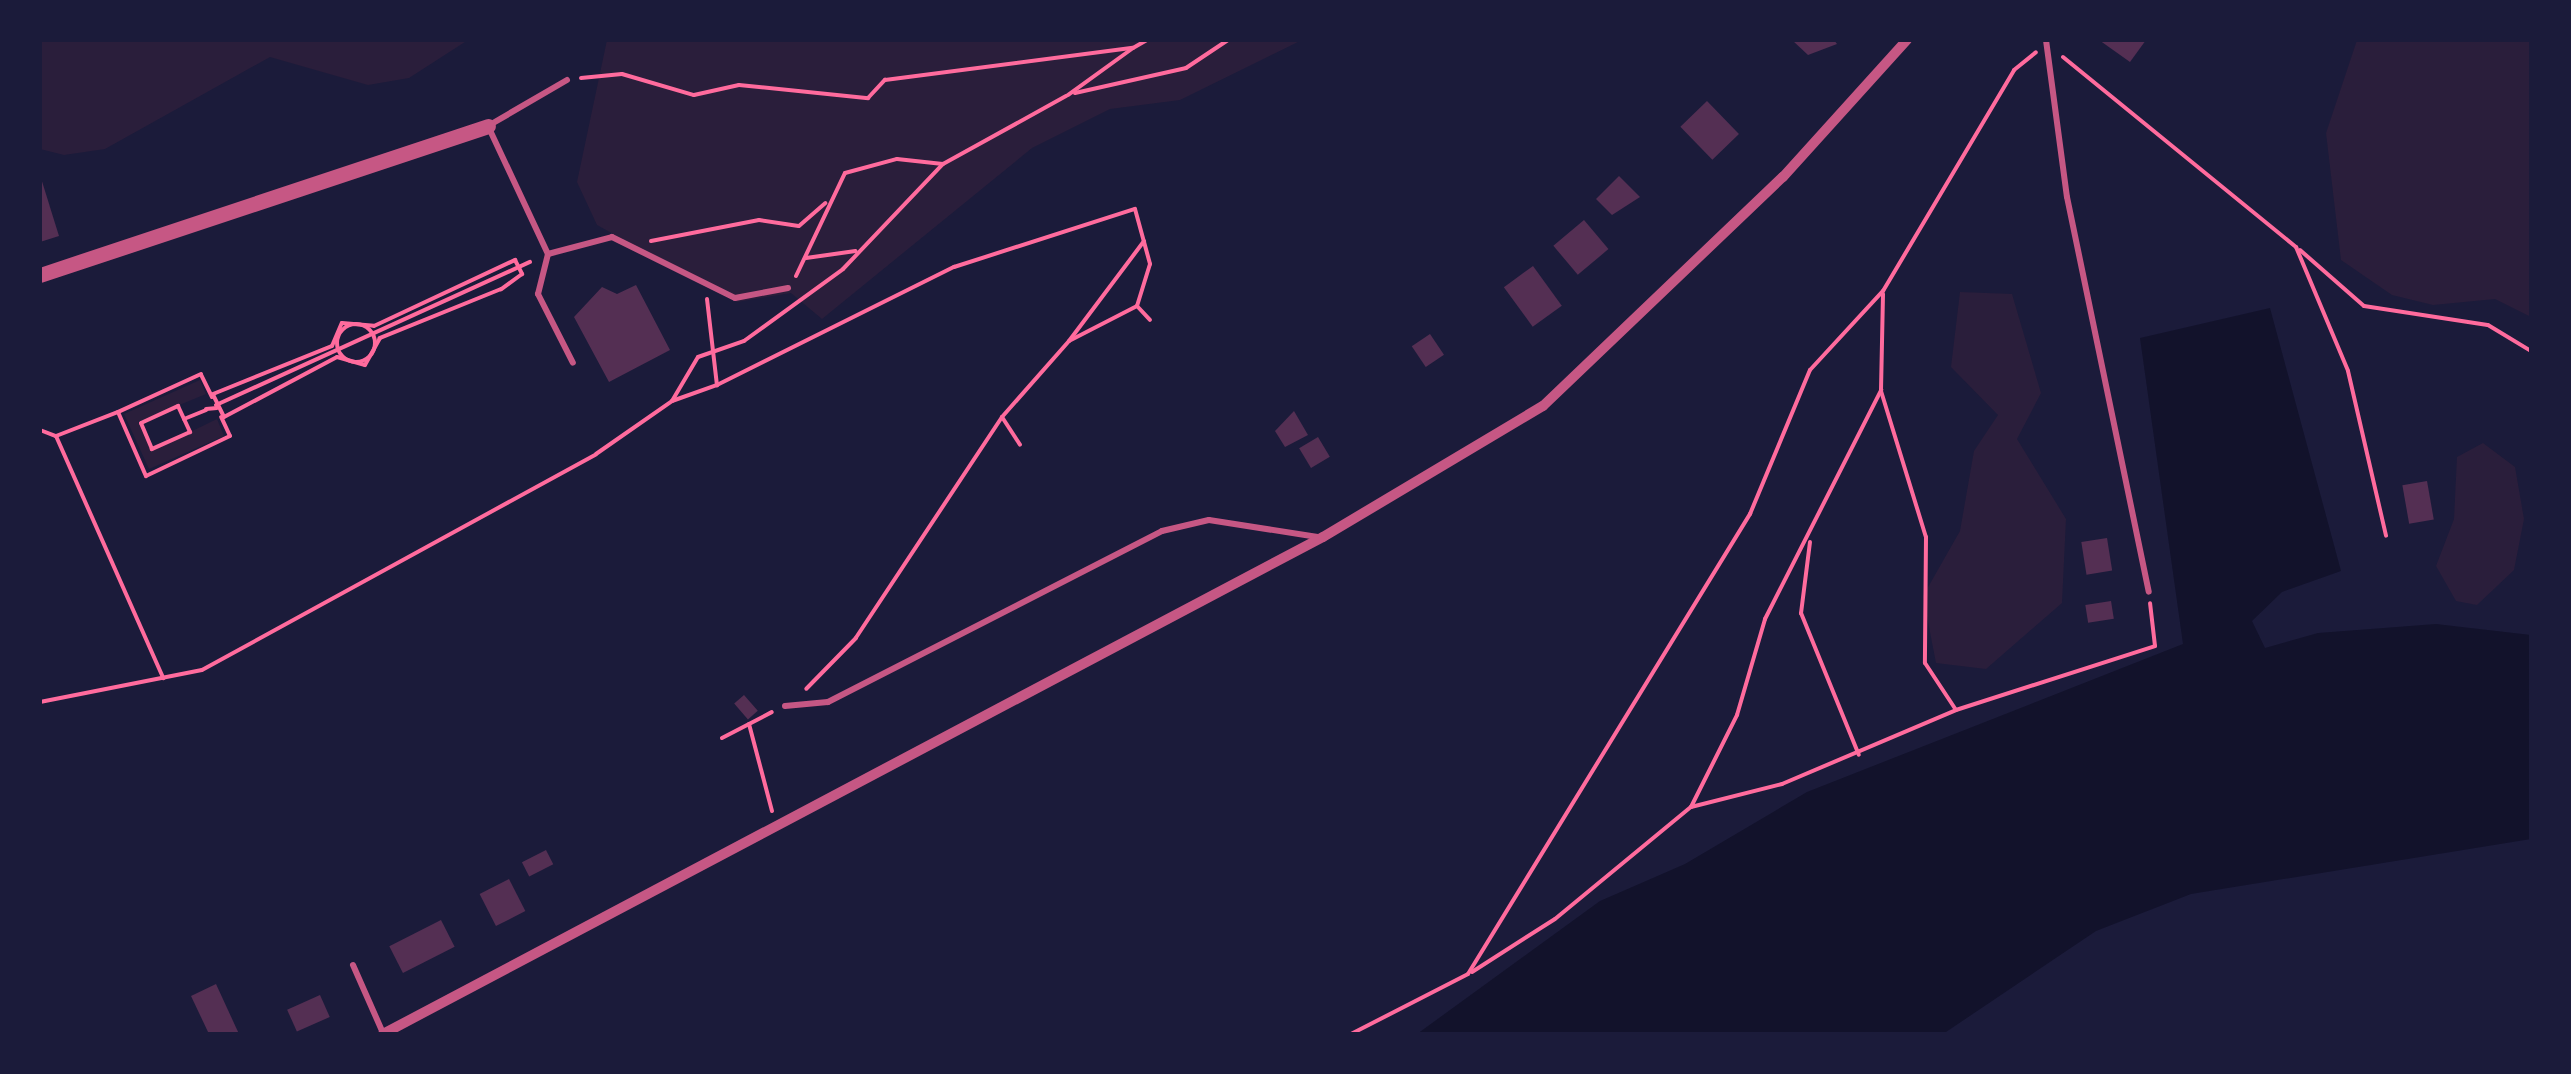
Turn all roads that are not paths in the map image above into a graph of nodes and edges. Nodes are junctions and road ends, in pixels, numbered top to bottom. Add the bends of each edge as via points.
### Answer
1 (1908, 40) edge
2 (2047, 42) edge
3 (566, 80) road end
4 (488, 126) junction
5 (548, 254) junction
6 (40, 275) edge
7 (788, 288) road end
8 (572, 363) dead end
9 (1323, 537) junction
10 (2149, 592) road end
11 (785, 706) dead end
12 (353, 965) dead end
13 (384, 1034) edge

1 - 9 street via 1596,362 1544,406
2 - 10 lane via 2067,197
3 - 4 lane
4 - 5 lane
4 - 6 street
5 - 7 lane via 612,237 748,299
5 - 8 lane via 538,294
9 - 11 lane via 1259,535 1210,520 1162,531 828,702
9 - 13 street
12 - 13 lane

